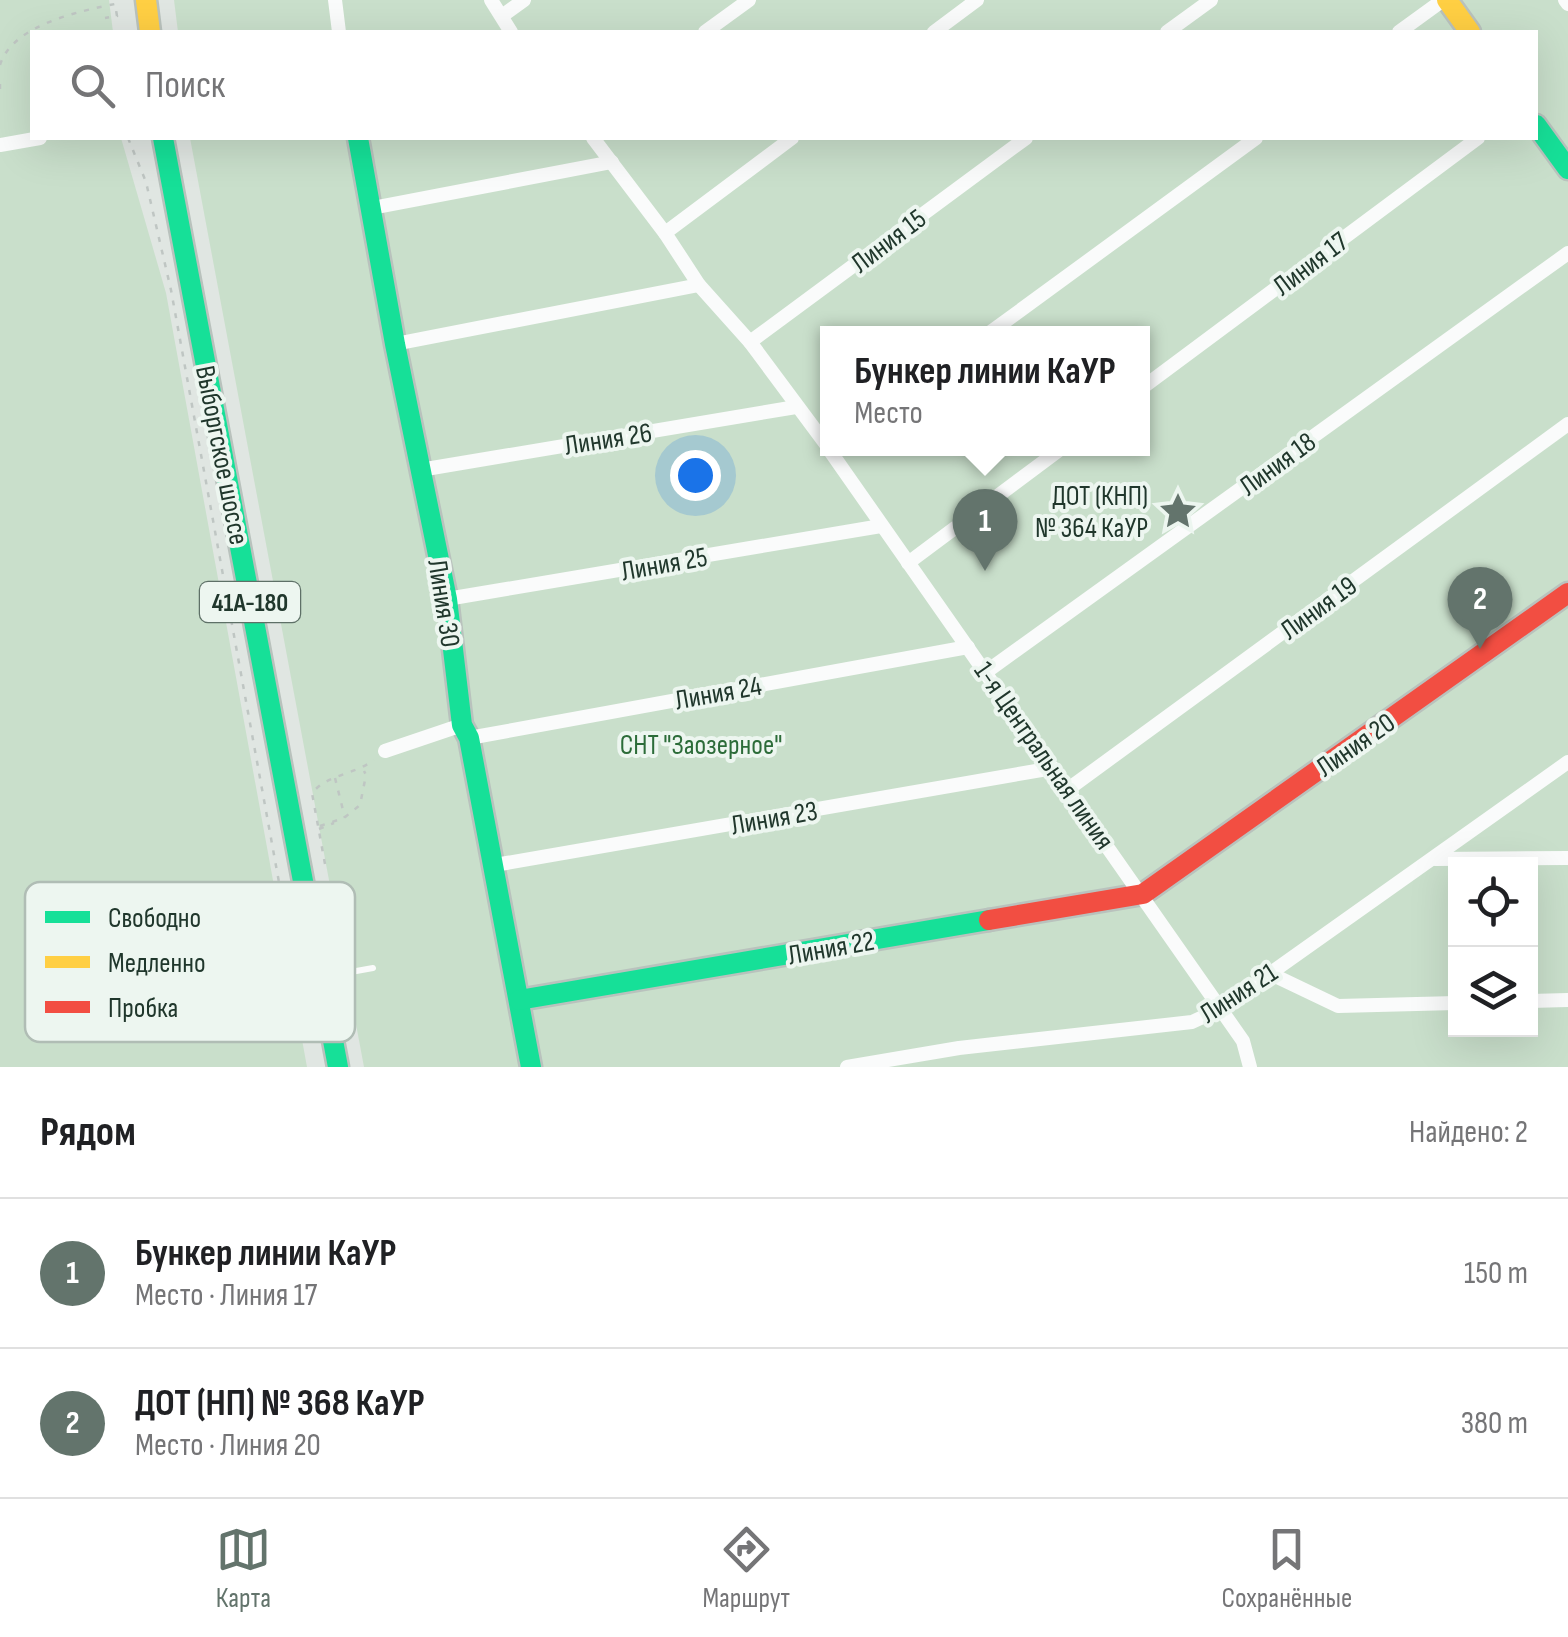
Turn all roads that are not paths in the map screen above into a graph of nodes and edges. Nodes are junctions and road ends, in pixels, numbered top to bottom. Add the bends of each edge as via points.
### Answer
1 (146, 0) edge
2 (334, 0) edge
3 (490, 0) edge
4 (524, 0) edge
5 (749, 0) edge
6 (977, 0) edge
7 (1211, 0) edge
8 (1445, 0) edge
9 (502, 16) junction
10 (150, 30) edge
11 (340, 30) edge
12 (510, 30) edge
13 (708, 30) edge
14 (937, 30) edge
15 (1170, 30) edge
16 (1402, 30) edge
17 (1468, 30) edge
18 (1538, 128) edge
19 (30, 140) edge
20 (163, 140) edge
21 (358, 140) edge
22 (595, 140) edge
23 (789, 140) edge
24 (1023, 140) edge
25 (1253, 140) edge
26 (1475, 140) edge
27 (0, 145) edge
28 (612, 162) junction
29 (1568, 169) edge
30 (372, 208) junction
31 (664, 232) junction
32 (1568, 253) edge
33 (699, 285) junction
34 (999, 326) edge
35 (750, 342) junction
36 (395, 344) junction
37 (1150, 382) edge
38 (796, 407) junction
39 (1568, 424) edge
40 (820, 437) edge
41 (834, 456) edge
42 (1051, 456) edge
43 (420, 470) junction
44 (882, 526) junction
45 (908, 564) junction
46 (1568, 593) edge
47 (447, 600) junction
48 (968, 646) junction
49 (986, 672) junction
50 (465, 732) junction
51 (385, 751) road end
52 (1568, 762) edge
53 (1053, 768) junction
54 (1068, 790) junction
55 (1568, 858) edge
56 (1434, 859) junction
57 (495, 866) junction
58 (304, 882) edge
59 (1143, 894) junction
60 (373, 968) dead end
61 (355, 971) edge
62 (1269, 973) junction
63 (518, 1000) junction
64 (1568, 1000) edge
65 (1538, 1001) edge
66 (1448, 1003) edge
67 (1220, 1009) junction
68 (334, 1042) edge
69 (338, 1067) edge
70 (531, 1067) edge
71 (847, 1067) edge
72 (1250, 1067) edge

1 - 10 street
2 - 11 street
3 - 9 street
4 - 9 street
5 - 13 street
6 - 14 street
7 - 15 street
8 - 16 street
8 - 17 street
9 - 12 street
18 - 29 street
19 - 27 street
20 - 58 street, Выборгское шоссе / 41А-180
21 - 30 street, Линия 30
22 - 28 street, 1-я Центральная линия
23 - 31 street
24 - 35 street, Линия 15
25 - 34 street
26 - 37 street, Линия 17
28 - 30 street
28 - 31 street, 1-я Центральная линия
30 - 36 street, Линия 30
31 - 33 street, 1-я Центральная линия
32 - 49 street, Линия 18
33 - 35 street, 1-я Центральная линия
33 - 36 street
35 - 38 street, 1-я Центральная линия
36 - 43 street, Линия 30
38 - 40 street, 1-я Центральная линия
38 - 43 street, Линия 26
39 - 54 street, Линия 19
41 - 44 street, 1-я Центральная линия
42 - 45 street
43 - 47 street, Линия 30
44 - 45 street, 1-я Центральная линия
44 - 47 street, Линия 25
45 - 48 street, 1-я Центральная линия
46 - 59 street, Линия 20
47 - 50 street, Линия 30
48 - 49 street, 1-я Центральная линия
48 - 50 street, Линия 24
49 - 53 street, 1-я Центральная линия
50 - 51 street, Линия 24
50 - 57 street, Линия 30
52 - 56 street, Линия 21
53 - 54 street, 1-я Центральная линия
53 - 57 street, Линия 23
54 - 59 street, 1-я Центральная линия
55 - 56 street
56 - 62 street, Линия 21
57 - 63 street, Линия 30
59 - 63 street, Линия 22
59 - 67 street, 1-я Центральная линия
60 - 61 lane
62 - 66 street via 1338,1006
62 - 67 street, Линия 21
63 - 70 street, Линия 30
64 - 65 street
67 - 71 street, Линия 21 via 1192,1022
67 - 72 street, 1-я Центральная линия via 1243,1041
68 - 69 street, Выборгское шоссе / 41А-180

